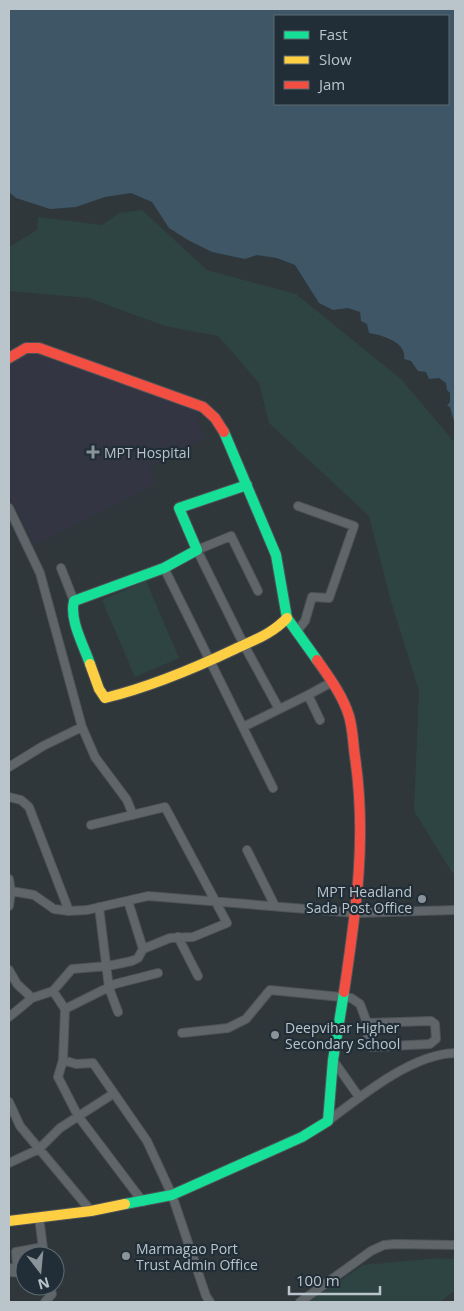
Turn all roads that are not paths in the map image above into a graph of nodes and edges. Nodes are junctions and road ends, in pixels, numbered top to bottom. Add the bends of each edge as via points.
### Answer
1 (9, 358) edge
2 (248, 485) junction
3 (298, 506) dead end
4 (9, 508) edge
5 (197, 550) junction
6 (61, 568) dead end
7 (164, 568) junction
8 (258, 591) dead end
9 (74, 601) junction
10 (287, 618) junction
11 (296, 631) junction
12 (244, 645) junction
13 (209, 662) junction
14 (332, 682) junction
15 (308, 695) junction
16 (279, 709) junction
17 (320, 720) dead end
18 (242, 727) junction
19 (82, 728) junction
20 (9, 767) edge
21 (273, 788) dead end
22 (9, 797) edge
23 (133, 815) junction
24 (91, 825) dead end
25 (247, 850) dead end
26 (9, 879) edge
27 (11, 891) junction
28 (128, 901) junction
29 (214, 902) junction
30 (9, 906) edge
31 (275, 906) junction
32 (99, 907) junction
33 (455, 910) edge
34 (69, 911) junction
35 (356, 913) junction
36 (178, 937) junction
37 (143, 949) junction
38 (108, 966) junction
39 (9, 970) edge
40 (158, 973) dead end
41 (198, 976) dead end
42 (109, 988) junction
43 (53, 991) junction
44 (342, 997) junction
45 (32, 998) junction
46 (65, 1009) junction
47 (118, 1012) dead end
48 (9, 1017) edge
49 (367, 1023) junction
50 (182, 1033) dead end
51 (455, 1053) edge
52 (63, 1060) junction
53 (333, 1060) junction
54 (113, 1094) junction
55 (359, 1097) junction
56 (9, 1102) edge
57 (78, 1116) junction
58 (328, 1121) junction
59 (39, 1149) junction
60 (9, 1163) edge
61 (172, 1195) junction
62 (143, 1202) junction
63 (91, 1211) junction
64 (39, 1218) junction
65 (9, 1222) edge
66 (455, 1245) edge
67 (43, 1246) edge
68 (210, 1302) edge
69 (300, 1302) edge

1 - 2 street via 26,348 39,348 203,407 229,439
2 - 5 street via 179,508
2 - 10 street via 276,555
3 - 11 street via 354,526 329,598 312,597 305,621
4 - 19 street via 40,573
5 - 7 street
5 - 8 street via 231,536
5 - 12 street
6 - 9 street
7 - 9 street
7 - 13 street
9 - 13 street via 74,618 105,698 138,690
10 - 11 street
10 - 12 street via 277,629
11 - 14 street
12 - 13 street
12 - 16 street
13 - 18 street
14 - 15 street
14 - 35 street via 349,716 358,784 362,834
15 - 16 street
15 - 17 street
16 - 18 street
18 - 21 street
19 - 20 street via 43,746
19 - 23 street via 95,757 127,800
22 - 34 street via 21,800 29,807
23 - 24 street
23 - 29 street via 165,807
25 - 31 street
26 - 27 street
27 - 30 street
27 - 34 street via 34,895 54,909
28 - 29 street via 148,896
28 - 32 street
28 - 37 street
29 - 31 street
29 - 36 street via 227,923 193,937
31 - 35 street
32 - 34 street
32 - 38 street
33 - 35 street
35 - 44 street
36 - 37 street
36 - 41 street
37 - 38 street via 138,958
38 - 42 street
38 - 43 street via 72,969
39 - 45 street via 16,984
40 - 42 street
42 - 46 street
42 - 47 street
43 - 45 street
43 - 46 street
44 - 49 street via 357,1001
44 - 50 street via 270,990 246,1019 228,1028
44 - 53 street
45 - 48 street
46 - 52 street
49 - 49 street via 431,1021 436,1024 436,1039 430,1044 371,1047
51 - 55 street via 426,1059
52 - 54 street via 76,1064 93,1063
52 - 57 street via 58,1077
53 - 55 street
53 - 58 street
54 - 57 street
54 - 61 street via 147,1141
55 - 58 street
56 - 59 street via 20,1126
57 - 59 street
57 - 62 street
58 - 61 street via 302,1137
59 - 60 street
59 - 63 street
61 - 62 street
61 - 68 street
62 - 63 street
63 - 64 street
64 - 65 street
64 - 67 street
66 - 69 street via 384,1245

